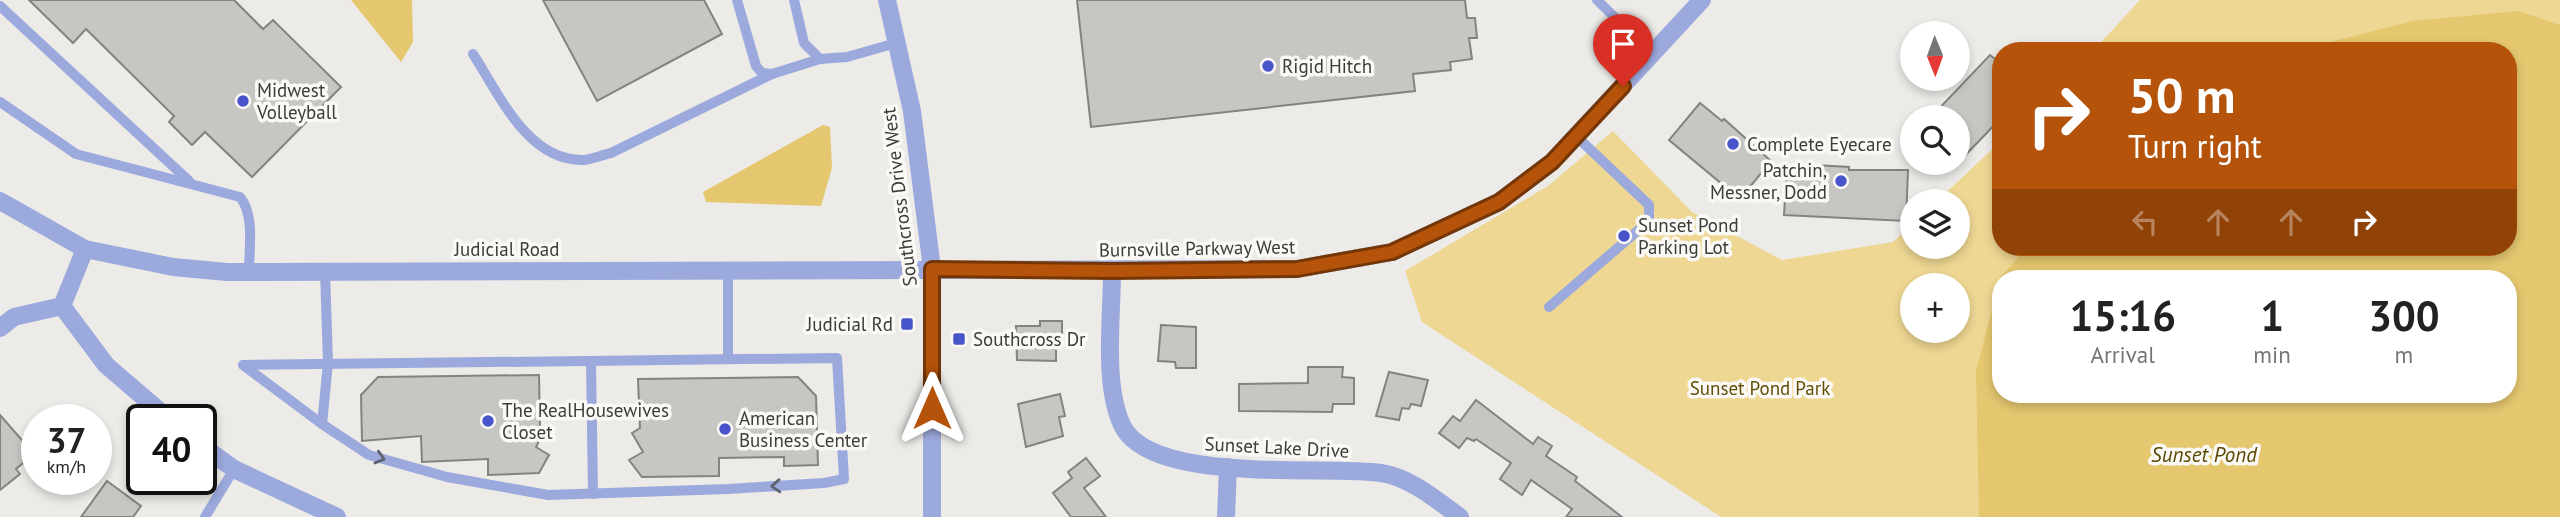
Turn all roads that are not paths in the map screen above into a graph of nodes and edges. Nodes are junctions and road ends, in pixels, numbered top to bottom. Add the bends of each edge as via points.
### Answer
1 (737, 0) edge
2 (793, 0) edge
3 (887, 0) edge
4 (1597, 0) edge
5 (1702, 0) edge
6 (0, 6) edge
7 (896, 43) junction
8 (473, 54) dead end
9 (1652, 54) junction
10 (820, 58) junction
11 (772, 74) junction
12 (0, 102) edge
13 (1576, 136) junction
14 (189, 182) junction
15 (0, 201) edge
16 (85, 249) junction
17 (932, 269) junction
18 (728, 270) junction
19 (249, 271) junction
20 (325, 271) junction
21 (1112, 271) junction
22 (62, 306) junction
23 (1549, 307) dead end
24 (0, 328) edge
25 (728, 359) junction
26 (591, 361) junction
27 (328, 363) junction
28 (151, 404) edge
29 (322, 424) junction
30 (217, 457) edge
31 (1228, 467) junction
32 (233, 469) junction
33 (593, 494) junction
34 (205, 517) edge
35 (337, 517) edge
36 (932, 517) edge
37 (1226, 517) edge
38 (1460, 517) edge

1 - 11 lane via 756,66 762,73
2 - 10 lane via 804,43
3 - 7 street, Southcross Drive West
4 - 9 lane
5 - 9 street, Burnsville Parkway West
6 - 14 lane
7 - 10 lane via 846,57
7 - 17 street, Southcross Drive West via 912,111
8 - 11 lane via 523,129 547,151 586,160 611,153
9 - 13 street, Burnsville Parkway West
10 - 11 lane
12 - 14 lane via 76,154
13 - 21 street, Burnsville Parkway West via 1552,162 1499,202 1392,252 1297,269
13 - 23 lane via 1649,205 1649,221
14 - 19 lane via 231,193 246,204
15 - 16 street, Judicial Road
16 - 19 street, Judicial Road via 173,267
16 - 22 street
17 - 18 street, Judicial Road
17 - 21 street, Burnsville Parkway West
17 - 36 street, Southcross Drive West
18 - 20 street, Judicial Road
18 - 25 lane
19 - 20 street, Judicial Road
20 - 27 lane
21 - 31 street, Sunset Lake Drive via 1112,393 1123,427 1140,448 1192,463
22 - 24 street via 14,317
22 - 28 street via 106,365
25 - 26 lane
25 -> 33 lane via 837,358 844,479
26 - 27 lane
26 - 33 lane
27 - 29 lane
27 - 29 lane via 243,365
29 -> 33 lane via 369,456 447,478 548,495
30 - 32 street
31 - 37 street
31 - 38 street, Sunset Lake Drive via 1384,473 1425,492
32 - 34 lane
32 - 35 street

